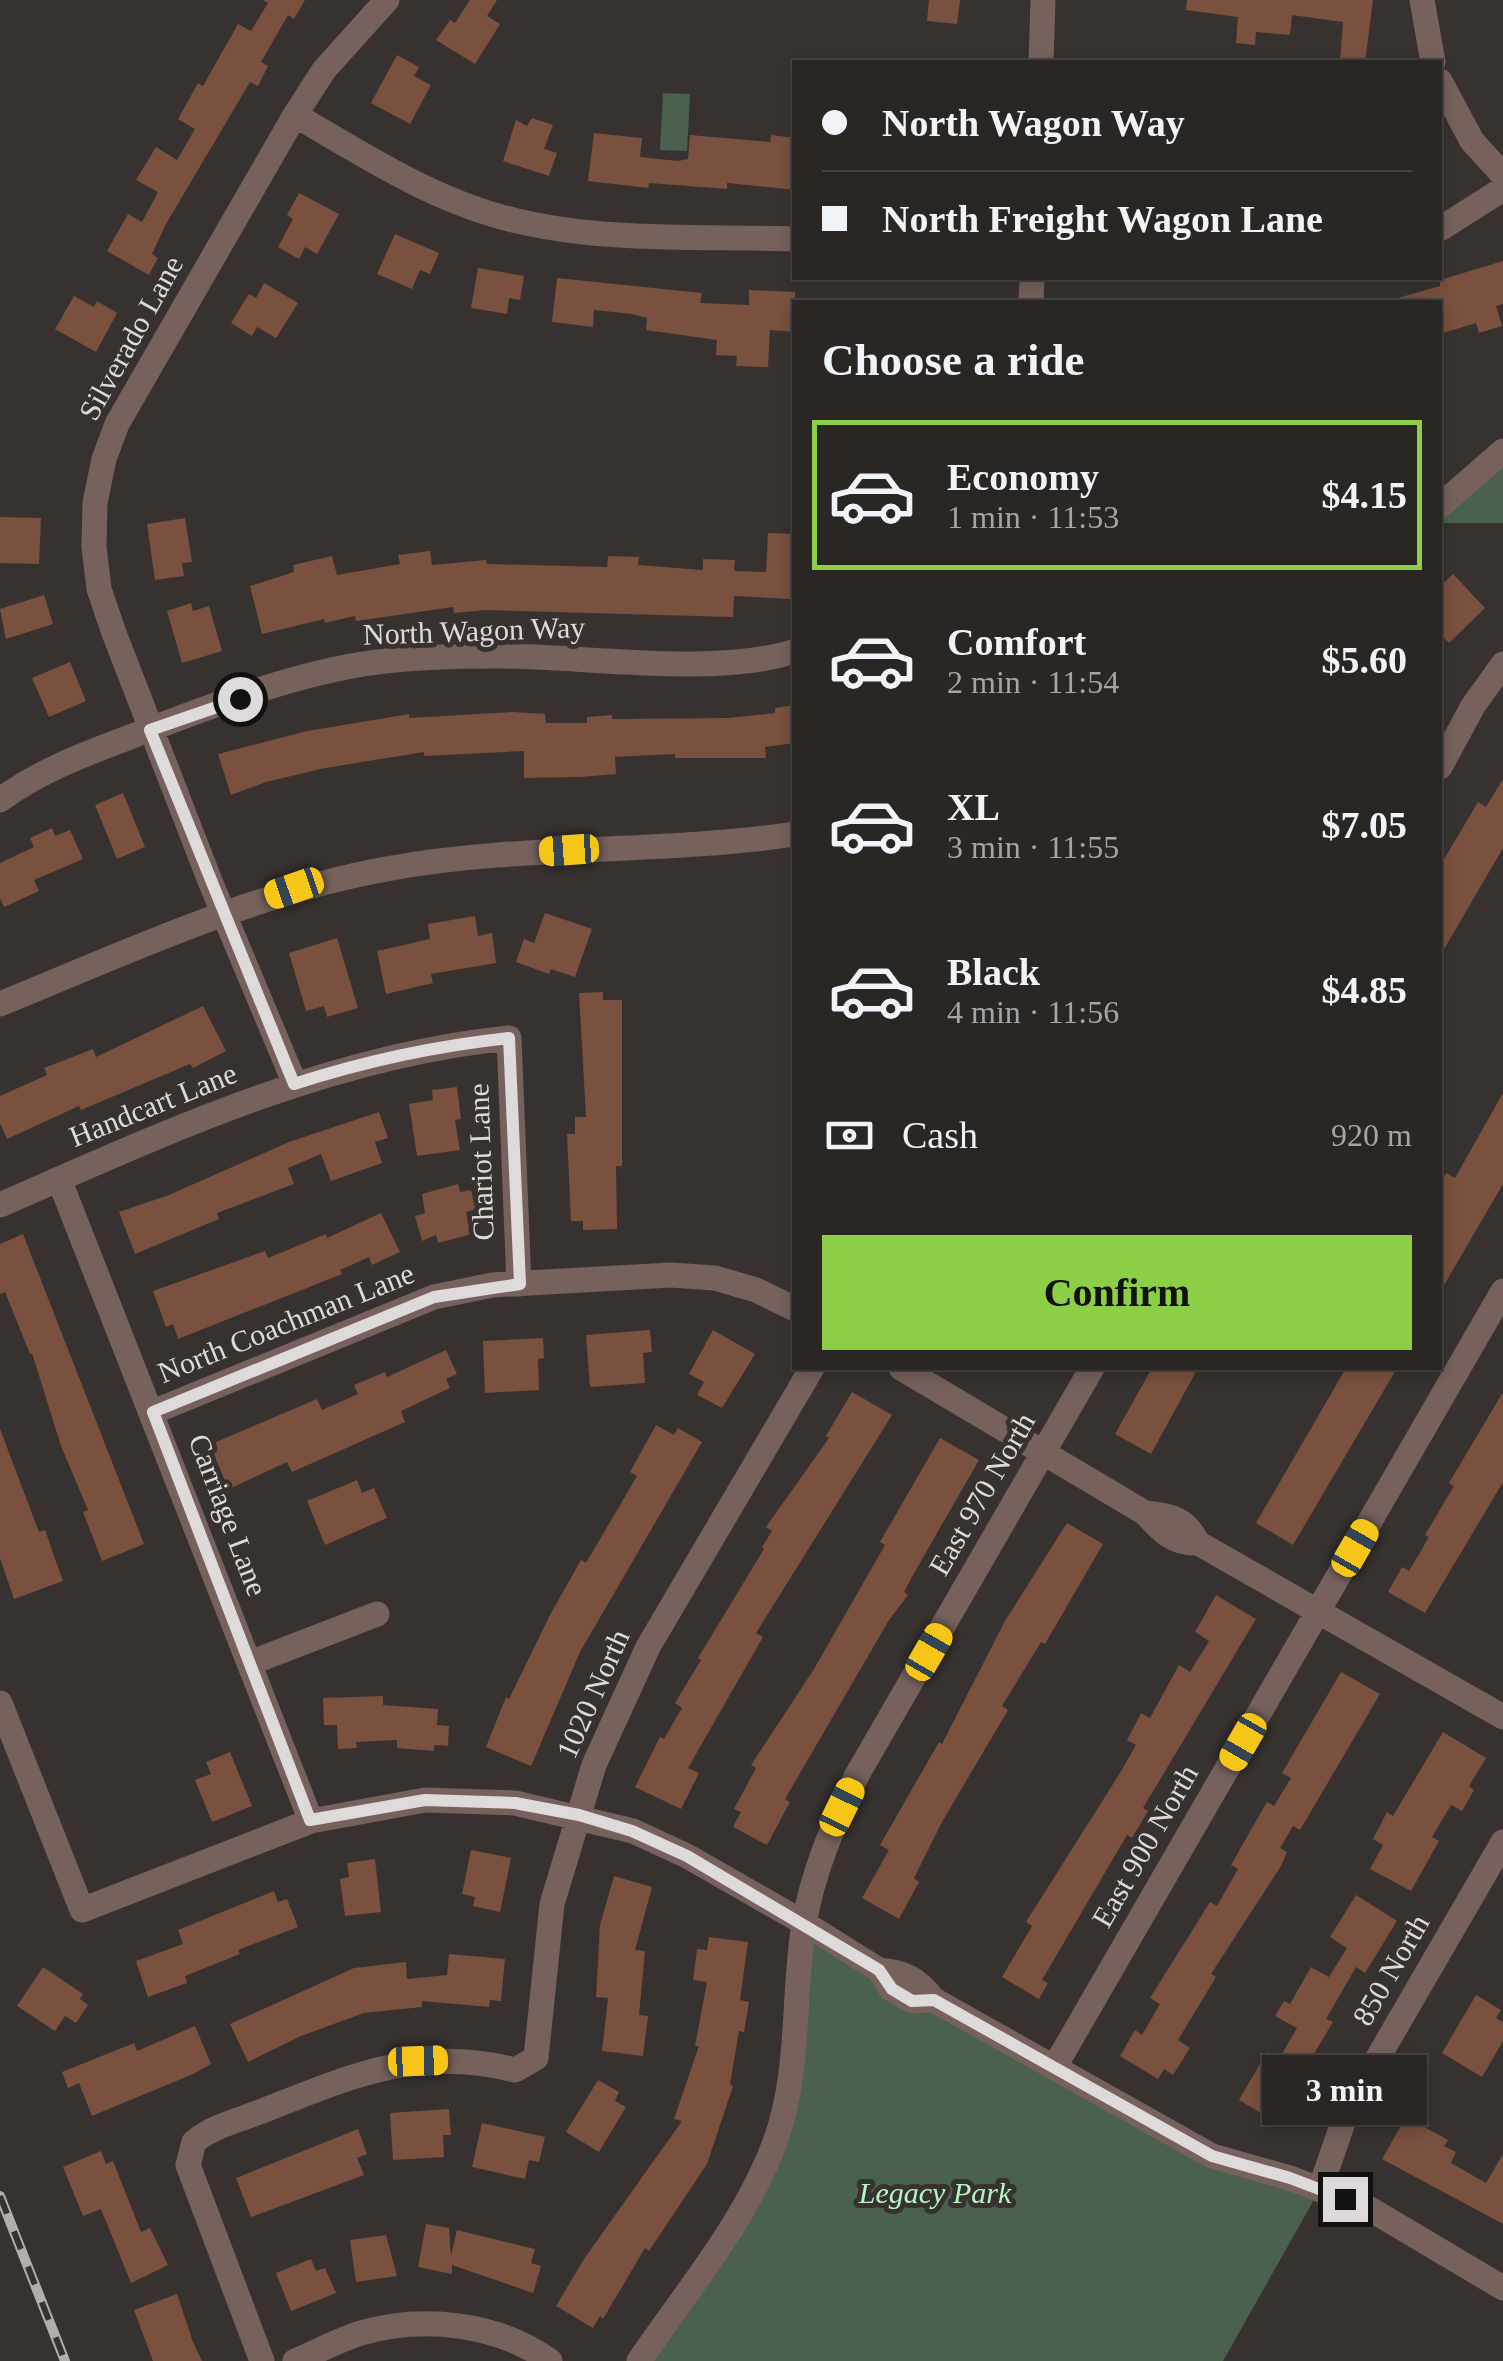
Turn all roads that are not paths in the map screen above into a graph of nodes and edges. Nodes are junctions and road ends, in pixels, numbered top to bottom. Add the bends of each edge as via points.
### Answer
1 (388, 0) edge
2 (1044, 0) edge
3 (1422, 0) edge
4 (1041, 60) edge
5 (1433, 60) edge
6 (1442, 85) edge
7 (295, 116) junction
8 (1503, 175) edge
9 (1503, 189) edge
10 (1442, 229) edge
11 (792, 239) edge
12 (1503, 451) edge
13 (1442, 504) edge
14 (792, 652) edge
15 (1503, 664) edge
16 (150, 730) junction
17 (1442, 763) edge
18 (0, 800) edge
19 (792, 834) edge
20 (223, 914) junction
21 (0, 1004) edge
22 (509, 1038) joint
23 (294, 1084) junction
24 (60, 1179) junction
25 (0, 1204) edge
26 (520, 1284) junction
27 (1503, 1291) edge
28 (792, 1308) edge
29 (811, 1370) edge
30 (904, 1370) edge
31 (1091, 1370) edge
32 (153, 1412) junction
33 (1042, 1454) junction
34 (1319, 1611) junction
35 (377, 1614) dead end
36 (250, 1662) junction
37 (0, 1703) edge
38 (1503, 1717) edge
39 (579, 1815) junction
40 (310, 1820) junction
41 (1503, 1842) edge
42 (804, 1923) junction
43 (1054, 2068) junction
44 (1320, 2188) junction
45 (1503, 2288) edge
46 (262, 2361) edge
47 (295, 2361) edge
48 (550, 2361) edge
49 (639, 2361) edge

1 - 7 street, Silverado Lane via 324,70
2 - 4 street
3 - 5 street
6 - 8 street via 1472,141
7 - 11 street via 430,190 520,222 577,231
7 - 16 street, Silverado Lane via 130,400 104,459 95,503 100,589
9 - 10 street
12 - 13 street
14 - 16 street, North Wagon Way via 768,660 706,662 498,656 377,662 303,678
15 - 17 street
16 - 18 street, North Wagon Way via 59,763
16 - 20 street, Silverado Lane
19 - 20 street via 390,868 294,888
20 - 21 street
20 - 23 street, Silverado Lane
22 - 23 street, Handcart Lane via 384,1058
22 - 26 street, Chariot Lane
23 - 24 street, Handcart Lane
24 - 25 street, Handcart Lane
24 - 32 street, Carriage Lane
26 - 28 street, North Coachman Lane via 715,1278
26 - 32 street, North Coachman Lane via 434,1297
27 - 34 street, East 900 North
29 - 39 street, 1020 North via 648,1647 608,1730
30 - 33 street
31 - 33 street, East 970 North
32 - 36 street, Carriage Lane
33 - 34 street via 1145,1513 1182,1544 1198,1543
33 - 42 street, East 970 North via 858,1775 827,1839
34 - 38 street
34 - 43 street, East 900 North
35 - 36 street
36 - 40 street, Carriage Lane
37 - 40 street via 82,1910
39 - 40 street via 515,1803 425,1800
39 - 42 street via 674,1850
39 - 46 street, 1020 North via 552,1904 536,2058 514,2070 459,2060 390,2065 194,2142 188,2164
41 - 44 street, 850 North via 1347,2111
42 - 43 street via 879,1970 912,2001 934,2000
42 - 49 street, East 970 North via 792,2078 775,2143 743,2208
43 - 44 street via 1212,2156
44 - 45 street via 1370,2209
47 - 48 street via 360,2334 422,2322 480,2330

